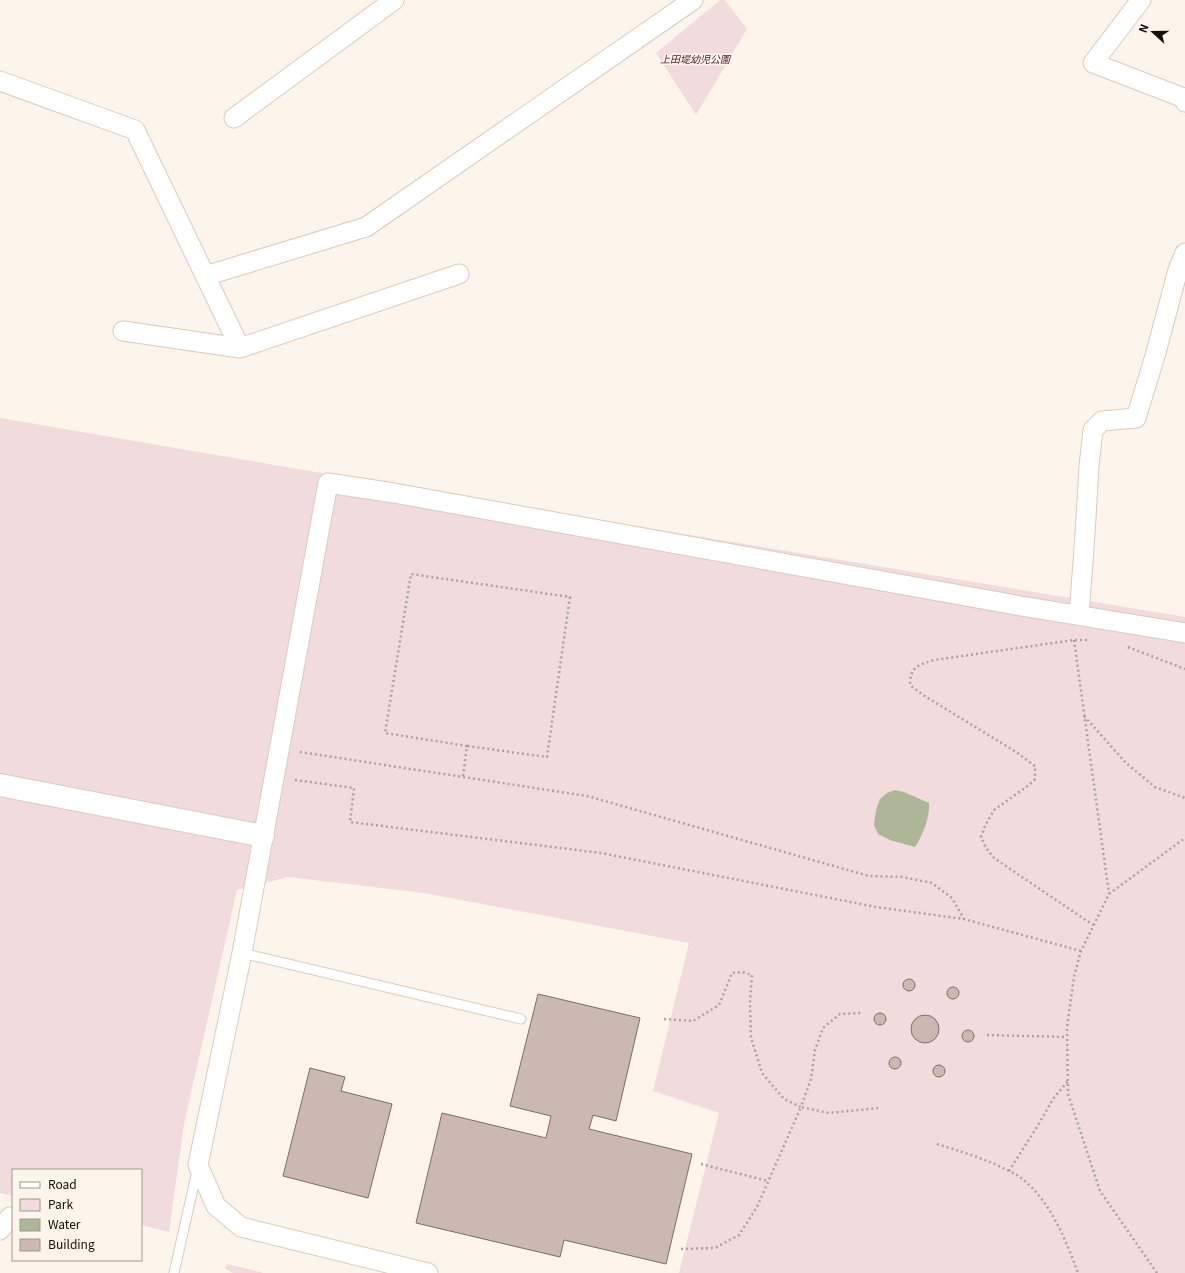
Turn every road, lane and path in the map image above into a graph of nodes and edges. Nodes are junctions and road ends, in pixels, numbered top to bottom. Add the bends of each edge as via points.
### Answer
1 (693, 0) edge
2 (1141, 0) edge
3 (385, 3) edge
4 (0, 81) edge
5 (1185, 102) edge
6 (234, 118) dead end
7 (1185, 253) edge
8 (459, 274) dead end
9 (205, 276) junction
10 (123, 331) dead end
11 (240, 348) junction
12 (1076, 624) junction
13 (1185, 633) edge
14 (1074, 640) junction
15 (1093, 640) dead end
16 (1127, 647) dead end
17 (1185, 668) edge
18 (1084, 716) junction
19 (467, 746) junction
20 (279, 749) junction
21 (463, 776) junction
22 (274, 777) junction
23 (0, 785) edge
24 (1185, 798) edge
25 (264, 836) junction
26 (1185, 838) edge
27 (1109, 894) junction
28 (964, 919) junction
29 (1094, 925) junction
30 (1081, 951) junction
31 (242, 953) junction
32 (863, 1013) dead end
33 (521, 1019) dead end
34 (664, 1019) dead end
35 (987, 1035) dead end
36 (1067, 1037) junction
37 (1068, 1081) junction
38 (801, 1107) junction
39 (878, 1108) dead end
40 (937, 1144) dead end
41 (701, 1164) dead end
42 (198, 1166) junction
43 (1009, 1171) junction
44 (768, 1181) junction
45 (681, 1249) dead end
46 (174, 1273) edge
47 (428, 1273) edge
48 (1078, 1273) edge
49 (1157, 1273) edge

1 - 9 street via 366,227
2 - 5 street via 1093,63 1184,98
3 - 6 street
4 - 9 street via 135,130
7 - 12 street via 1136,418 1102,421 1093,430
8 - 11 street
9 - 11 street
10 - 11 street
12 - 13 street
12 - 14 path
12 - 20 street via 394,493 328,483
14 - 15 path
14 - 18 path
14 - 29 path via 934,660 917,666 910,675 910,684 923,695 1035,766 1035,778 994,810 981,837 994,858
16 - 17 path
18 - 24 path via 1126,763 1155,786
18 - 27 path
19 - 19 path via 385,733 411,574 570,597 547,757
19 - 21 path
20 - 21 path
20 - 22 street
21 - 28 path via 587,796 869,876 902,877 932,883 952,898
22 - 25 street
22 - 28 path via 354,788 350,822 601,853 876,907
23 - 25 street
25 - 31 street
26 - 27 path
27 - 29 path
28 - 30 path
29 - 30 path
30 - 36 path via 1074,977
31 - 33 lane
31 - 42 street
32 - 38 path via 840,1014 824,1028 815,1050 811,1079
34 - 38 path via 693,1021 719,1005 732,973 752,975 751,1038 762,1073 784,1100
35 - 36 path
36 - 37 path
37 - 43 path via 1053,1099
37 - 49 path via 1068,1094 1100,1191
38 - 39 path via 828,1113
38 - 44 path
40 - 43 path via 980,1157
41 - 44 path
42 - 46 lane
42 - 47 street via 216,1206 241,1227
43 - 48 path via 1029,1184 1052,1213
44 - 45 path via 757,1207 739,1235 715,1248

